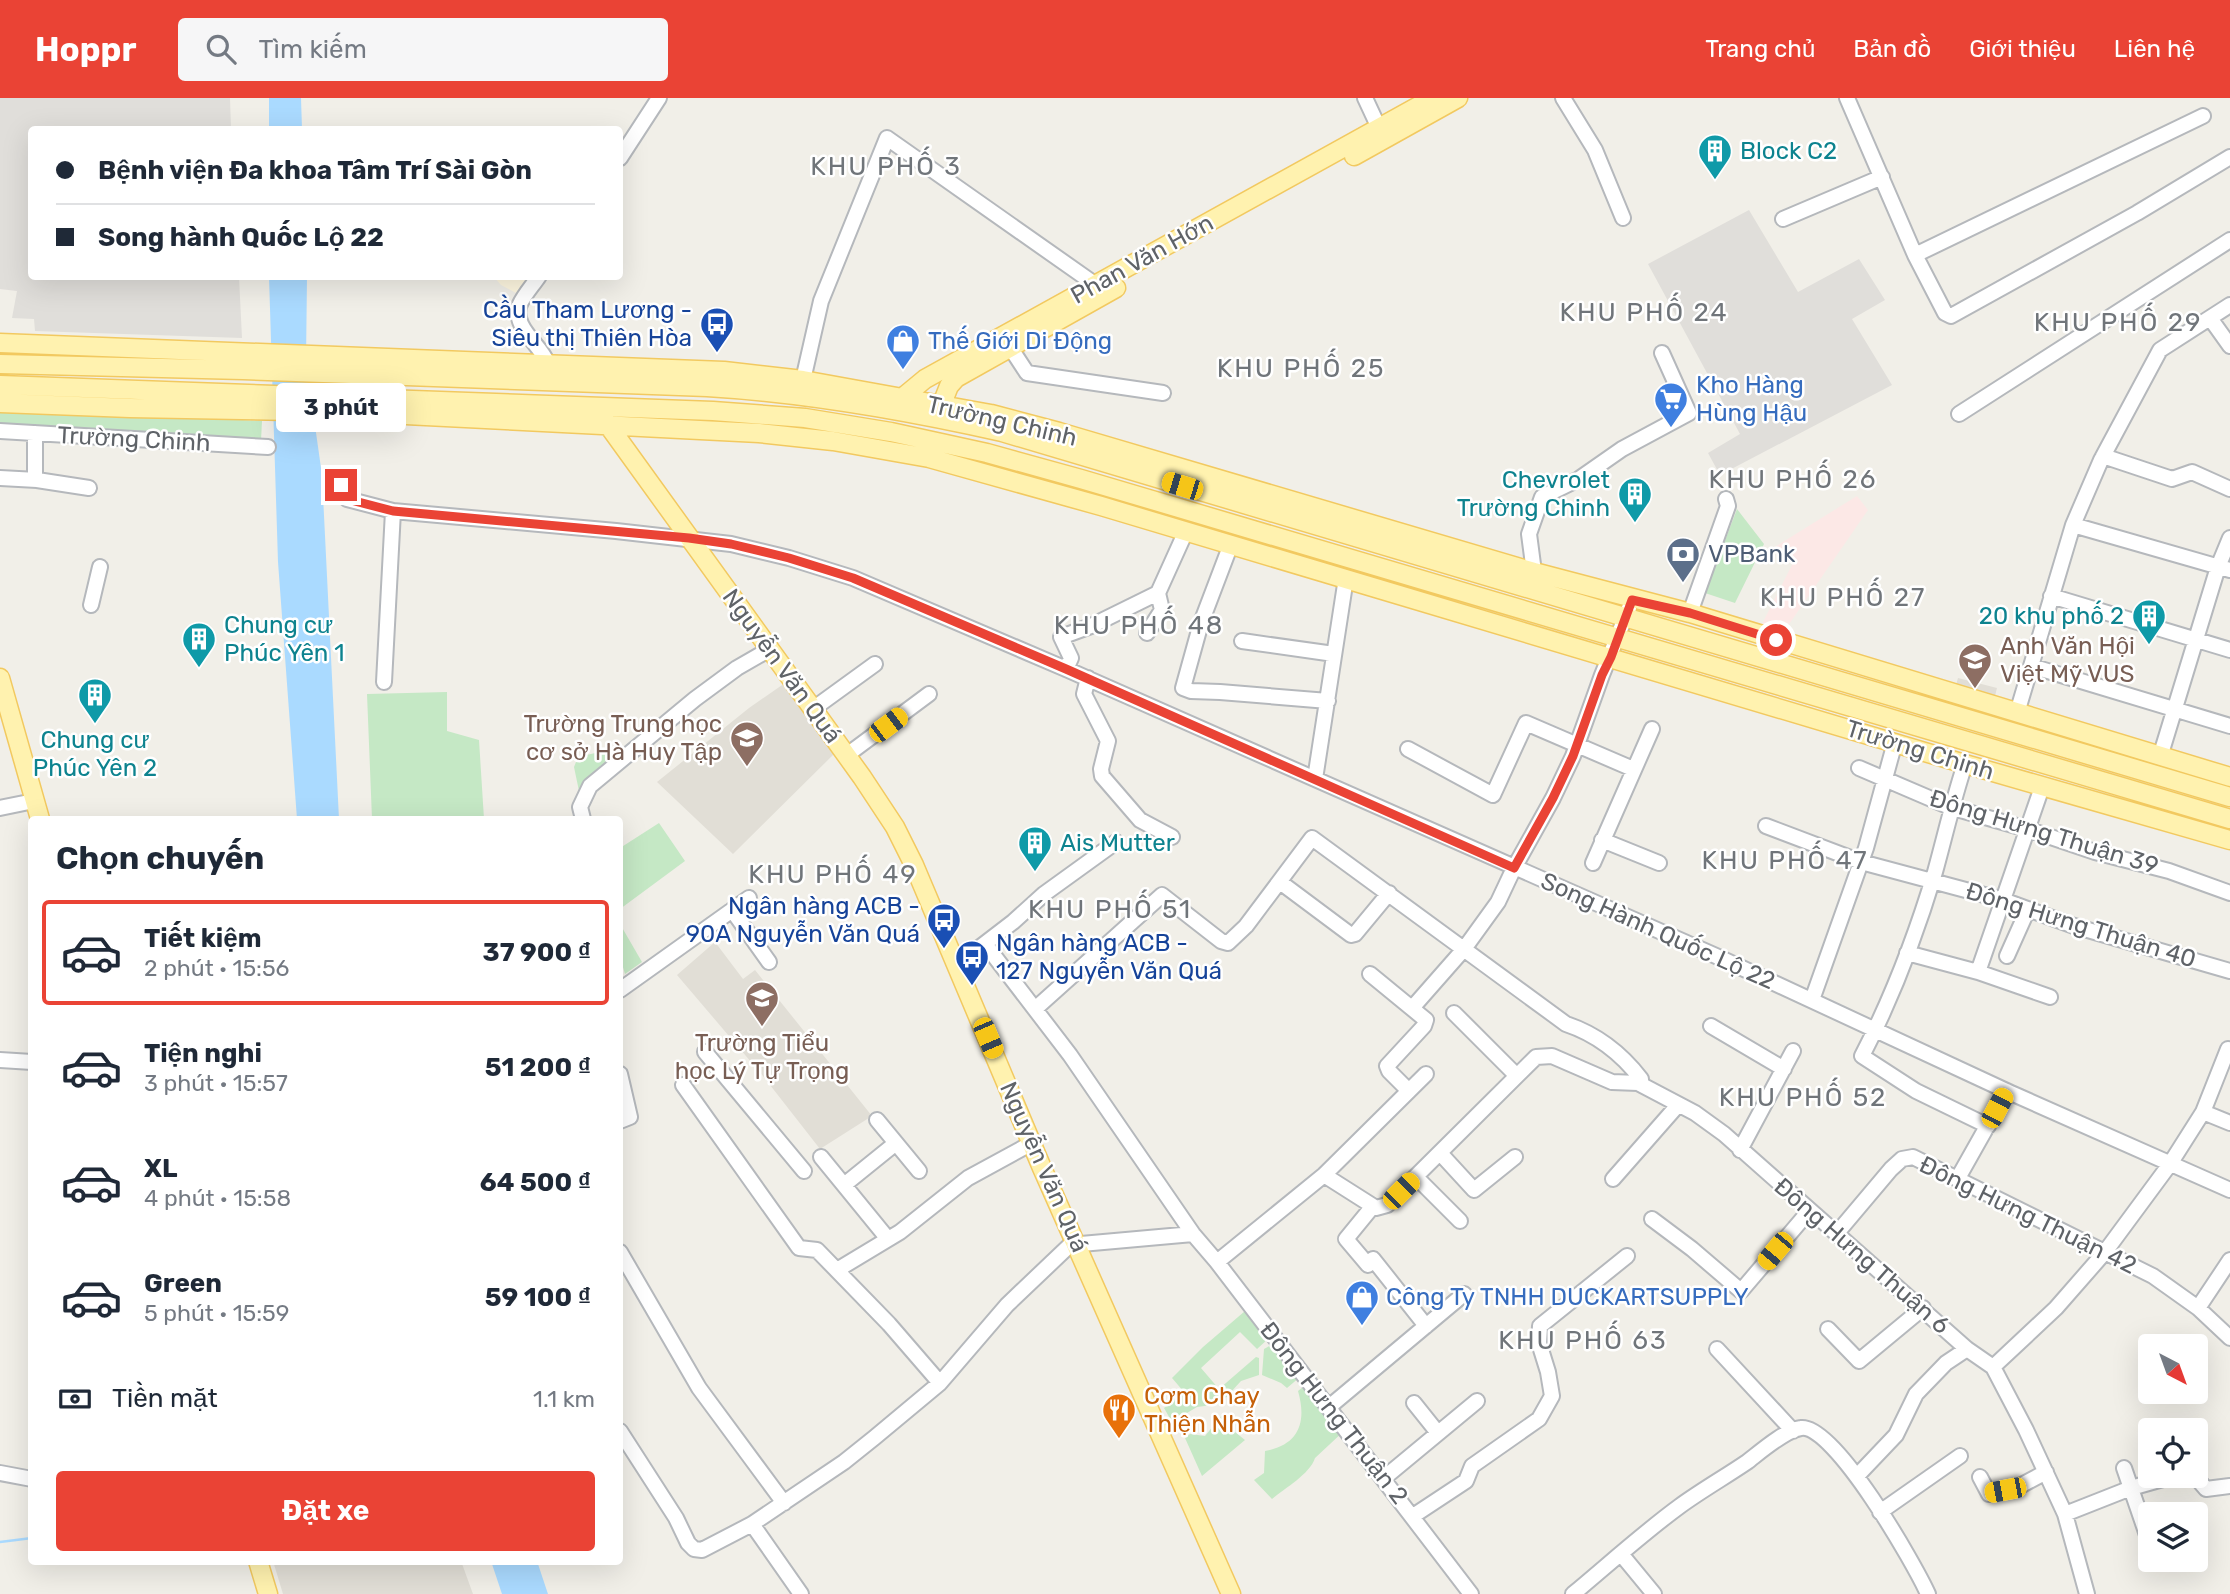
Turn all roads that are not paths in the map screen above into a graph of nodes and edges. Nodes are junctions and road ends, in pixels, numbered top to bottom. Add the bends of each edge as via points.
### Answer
1 (659, 98) edge
2 (1365, 98) edge
3 (1433, 98) edge
4 (1458, 98) edge
5 (1563, 98) edge
6 (1847, 98) edge
7 (2203, 116) dead end
8 (1379, 128) junction
9 (623, 153) edge
10 (2230, 157) edge
11 (1882, 177) junction
12 (1623, 218) dead end
13 (1783, 219) dead end
14 (2230, 240) edge
15 (1175, 248) junction
16 (1915, 255) junction
17 (536, 280) edge
18 (1096, 285) junction
19 (2230, 305) edge
20 (2210, 318) junction
21 (0, 342) edge
22 (2230, 346) edge
23 (1010, 347) junction
24 (1662, 353) dead end
25 (133, 358) junction
26 (242, 361) junction
27 (547, 362) junction
28 (0, 364) edge
29 (802, 387) junction
30 (1, 390) edge
31 (131, 390) junction
32 (1163, 393) dead end
33 (241, 402) junction
34 (347, 404) junction
35 (899, 404) junction
36 (595, 407) junction
37 (130, 408) junction
38 (939, 411) junction
39 (1959, 414) dead end
40 (608, 425) junction
41 (651, 426) junction
42 (0, 431) edge
43 (891, 432) junction
44 (35, 433) junction
45 (932, 440) junction
46 (268, 447) dead end
47 (888, 450) junction
48 (2103, 456) junction
49 (929, 458) junction
50 (634, 460) junction
51 (0, 478) edge
52 (37, 480) junction
53 (341, 485) dead end
54 (89, 488) dead end
55 (2230, 489) edge
56 (1726, 499) dead end
57 (393, 511) junction
58 (2073, 526) junction
59 (1186, 531) junction
60 (689, 538) junction
61 (2230, 538) edge
62 (1231, 544) junction
63 (100, 567) dead end
64 (2224, 568) edge
65 (1534, 572) junction
66 (1346, 578) junction
67 (1158, 593) junction
68 (2051, 596) junction
69 (1632, 600) junction
70 (90, 605) dead end
71 (1690, 613) junction
72 (1626, 618) junction
73 (1147, 633) dead end
74 (1618, 639) junction
75 (2195, 639) junction
76 (1242, 641) dead end
77 (770, 649) junction
78 (2230, 650) edge
79 (1334, 654) junction
80 (1611, 657) junction
81 (875, 664) dead end
82 (2031, 666) junction
83 (1066, 669) junction
84 (0, 678) edge
85 (1088, 678) junction
86 (384, 682) dead end
87 (929, 694) dead end
88 (1328, 701) junction
89 (813, 709) junction
90 (2174, 709) junction
91 (2017, 713) junction
92 (6, 720) edge
93 (2230, 726) edge
94 (1652, 729) dead end
95 (1895, 741) junction
96 (1577, 744) junction
97 (1408, 749) dead end
98 (846, 755) junction
99 (2160, 757) junction
100 (1965, 764) junction
101 (1859, 768) dead end
102 (1633, 769) junction
103 (2230, 777) edge
104 (1885, 778) junction
105 (1315, 779) junction
106 (2042, 787) junction
107 (2230, 797) edge
108 (34, 801) junction
109 (1950, 807) junction
110 (0, 808) edge
111 (39, 816) edge
112 (582, 816) edge
113 (2230, 820) edge
114 (1766, 826) dead end
115 (2027, 829) junction
116 (1172, 837) dead end
117 (1602, 840) junction
118 (2230, 840) edge
119 (1116, 842) dead end
120 (1861, 862) junction
121 (1592, 863) dead end
122 (1659, 863) dead end
123 (1514, 868) junction
124 (1931, 881) junction
125 (1280, 882) junction
126 (1389, 893) junction
127 (2230, 893) edge
128 (749, 898) dead end
129 (2003, 900) junction
130 (2028, 909) junction
131 (732, 910) junction
132 (985, 944) junction
133 (1464, 949) junction
134 (1907, 953) junction
135 (2007, 956) dead end
136 (769, 961) dead end
137 (957, 965) junction
138 (2230, 971) edge
139 (1978, 972) junction
140 (1370, 974) dead end
141 (623, 988) edge
142 (2050, 996) dead end
143 (1812, 1000) junction
144 (1413, 1007) junction
145 (1035, 1009) junction
146 (1454, 1013) dead end
147 (1711, 1026) dead end
148 (1875, 1030) junction
149 (2228, 1049) dead end
150 (1793, 1051) dead end
151 (705, 1052) dead end
152 (0, 1060) edge
153 (28, 1062) edge
154 (1784, 1069) junction
155 (1426, 1074) dead end
156 (1517, 1075) junction
157 (1641, 1079) dead end
158 (683, 1085) dead end
159 (623, 1087) edge
160 (1409, 1091) junction
161 (2007, 1091) junction
162 (1678, 1105) junction
163 (2203, 1112) junction
164 (623, 1120) edge
165 (877, 1120) dead end
166 (2230, 1124) edge
167 (1988, 1126) junction
168 (896, 1143) junction
169 (1032, 1143) junction
170 (1740, 1150) junction
171 (1440, 1153) junction
172 (821, 1157) dead end
173 (1515, 1157) dead end
174 (2170, 1164) junction
175 (804, 1171) dead end
176 (919, 1171) dead end
177 (1324, 1175) junction
178 (1416, 1177) junction
179 (1958, 1178) junction
180 (1613, 1179) dead end
181 (844, 1185) junction
182 (2230, 1190) edge
183 (1373, 1206) junction
184 (1810, 1210) junction
185 (1652, 1219) dead end
186 (1460, 1221) dead end
187 (1837, 1233) junction
188 (1193, 1234) junction
189 (888, 1239) junction
190 (1078, 1246) junction
191 (2105, 1252) junction
192 (1628, 1256) dead end
193 (623, 1257) edge
194 (2230, 1260) edge
195 (1217, 1262) junction
196 (837, 1270) junction
197 (1464, 1294) dead end
198 (2198, 1307) junction
199 (1923, 1308) junction
200 (1426, 1326) junction
201 (1828, 1329) dead end
202 (2230, 1338) edge
203 (1717, 1349) dead end
204 (1967, 1349) junction
205 (1993, 1367) junction
206 (940, 1383) junction
207 (1477, 1401) dead end
208 (1414, 1403) dead end
209 (1329, 1407) junction
210 (1797, 1429) junction
211 (1438, 1433) junction
212 (623, 1435) edge
213 (1961, 1456) dead end
214 (2123, 1468) dead end
215 (2046, 1472) junction
216 (0, 1473) edge
217 (1857, 1476) junction
218 (1979, 1477) dead end
219 (28, 1478) edge
220 (1384, 1478) junction
221 (2138, 1486) edge
222 (2230, 1486) edge
223 (2131, 1488) junction
224 (2205, 1488) edge
225 (784, 1503) junction
226 (2138, 1509) edge
227 (1880, 1513) junction
228 (2065, 1514) junction
229 (1413, 1516) junction
230 (752, 1524) junction
231 (1621, 1554) junction
232 (259, 1565) edge
233 (268, 1594) edge
234 (801, 1594) edge
235 (1231, 1594) edge
236 (1471, 1594) edge
237 (1573, 1594) edge
238 (1654, 1594) edge
239 (1928, 1594) edge
240 (2087, 1594) edge

1 - 9 street
2 - 8 street
3 - 8 main road, Phan Văn Hớn
4 - 15 main road, Phan Văn Hớn
5 - 12 street via 1595,150
6 - 11 street
7 - 16 street
8 - 15 main road, Phan Văn Hớn
10 - 16 street via 1951,316 1945,313
11 - 13 street
11 - 16 street
14 - 39 street
15 - 18 main road, Phan Văn Hớn
15 - 23 main road, Phan Văn Hớn
17 - 27 street via 519,306 519,318
18 - 29 street via 887,138 821,301
18 - 35 main road, Phan Văn Hớn via 925,379
19 - 20 street
20 - 22 street
20 - 48 street via 2160,350
21 - 25 main road
23 - 32 street via 1027,373
23 - 38 main road, Phan Văn Hớn via 956,378
24 - 65 street via 1689,413 1542,497 1529,534
25 - 26 main road
25 - 28 main road
26 - 27 main road, Trường Chinh via 352,357
26 - 29 main road, Trường Chinh via 350,375
27 - 29 main road, Trường Chinh via 724,370
29 - 35 main road, Trường Chinh
30 - 31 main road, Trường Chinh
30 - 37 main road, Trường Chinh
31 - 33 main road, Trường Chinh
31 - 37 main road
33 - 34 main road
33 - 37 main road, Trường Chinh
34 - 36 main road, Trường Chinh
34 - 40 main road, Trường Chinh
35 - 38 main road, Trường Chinh
35 - 43 main road
36 - 40 main road, Nguyễn Văn Quá
36 - 43 main road, Trường Chinh via 805,418
38 - 45 main road, Phan Văn Hớn
38 - 65 main road, Trường Chinh via 991,414 1059,432
38 - 72 main road, Trường Chinh
40 - 41 main road, Trường Chinh
40 - 50 main road, Nguyễn Văn Quá
41 - 47 main road, Trường Chinh via 759,433
41 - 50 main road via 638,442
42 - 44 street, Trường Chinh
43 - 45 main road, Trường Chinh
43 - 47 main road
44 - 46 street, Trường Chinh
44 - 52 street
45 - 49 main road, Phan Văn Hớn
45 - 74 main road, Trường Chinh via 1081,479
47 - 49 main road, Trường Chinh
48 - 55 street via 2172,479 2192,472
48 - 58 street
49 - 59 main road, Trường Chinh
50 - 60 main road, Nguyễn Văn Quá
51 - 52 street
52 - 54 street
53 - 57 street via 347,499
56 - 71 street via 1728,506
57 - 60 street
57 - 86 street
58 - 64 street
58 - 68 street
59 - 62 main road, Trường Chinh
59 - 67 street
60 - 77 main road, Nguyễn Văn Quá
60 - 83 street, Song Hành Quốc Lộ 22 via 789,558 853,578
61 - 64 street
62 - 66 main road, Trường Chinh
62 - 88 street via 1183,688
63 - 70 street
64 - 75 street
65 - 69 main road, Trường Chinh
66 - 79 street
66 - 80 main road, Trường Chinh
67 - 73 street via 1161,610
67 - 83 street via 1061,637 1071,658
68 - 75 street
68 - 82 street
69 - 71 main road, Trường Chinh
69 - 72 street
71 - 91 main road, Trường Chinh
72 - 74 street
72 - 107 main road, Trường Chinh
74 - 80 street
74 - 113 main road, Trường Chinh
75 - 78 street
75 - 90 street
76 - 79 street
77 - 89 main road, Nguyễn Văn Quá
77 - 112 street via 695,699 590,786 580,807
79 - 88 street
80 - 95 main road, Trường Chinh
80 - 96 street
81 - 89 street
82 - 90 street
82 - 91 street
83 - 85 street, Song Hành Quốc Lộ 22
84 - 92 main road
85 - 105 street, Song Hành Quốc Lộ 22
85 - 116 street via 1084,694 1108,741 1102,776 1140,820
87 - 98 street
88 - 105 street
89 - 98 main road, Nguyễn Văn Quá
90 - 93 street
90 - 99 street
91 - 99 main road, Trường Chinh
92 - 108 main road
94 - 102 street
95 - 100 main road, Trường Chinh
95 - 104 street
96 - 97 street via 1526,723 1493,795
96 - 102 street
96 - 123 street
98 - 137 main road, Nguyễn Văn Quá via 895,827
99 - 103 main road, Trường Chinh
100 - 106 main road, Trường Chinh
100 - 109 street
101 - 104 street, Đông Hưng Thuận 39
102 - 117 street
104 - 109 street, Đông Hưng Thuận 39
104 - 120 street
105 - 123 street, Song Hành Quốc Lộ 22
106 - 115 street
106 - 118 main road, Trường Chinh
108 - 110 street
108 - 111 main road
109 - 115 street, Đông Hưng Thuận 39
109 - 124 street
114 - 120 street, Đông Hưng Thuận 40
115 - 127 street, Đông Hưng Thuận 39
115 - 129 street
117 - 121 street
117 - 122 street
119 - 132 street
120 - 124 street, Đông Hưng Thuận 40
120 - 143 street
123 - 133 street via 1498,902
123 - 143 street, Song Hành Quốc Lộ 22
124 - 129 street, Đông Hưng Thuận 40
124 - 134 street
125 - 126 street via 1351,935
125 - 126 street via 1312,838
125 - 145 street via 1228,943 1162,895
126 - 133 street
128 - 131 street
129 - 130 street, Đông Hưng Thuận 40
129 - 139 street
130 - 135 street
130 - 138 street, Đông Hưng Thuận 40
131 - 136 street
131 - 141 street
132 - 137 street
132 - 145 street, Đông Hưng Thuận 2
133 - 144 street
133 - 157 street via 1566,1024 1590,1032
134 - 139 street
134 - 148 street
137 - 169 main road, Nguyễn Văn Quá
139 - 142 street
140 - 144 street
143 - 148 street, Song Hành Quốc Lộ 22
144 - 160 street via 1426,1023 1387,1069
145 - 188 street, Đông Hưng Thuận 2
146 - 156 street
147 - 154 street
148 - 161 street, Song Hành Quốc Lộ 22
148 - 167 street via 1862,1056 1916,1091
149 - 163 street
150 - 154 street
151 - 175 street
152 - 153 street
154 - 170 street
155 - 160 street
156 - 162 street, Đông Hưng Thuận 6 via 1536,1057 1552,1056 1612,1082 1638,1083
156 - 171 street, Đông Hưng Thuận 6
158 - 196 street via 799,1248 817,1250
159 - 164 street via 630,1117
160 - 177 street
161 - 167 street
161 - 174 street, Song Hành Quốc Lộ 22
162 - 170 street, Đông Hưng Thuận 6 via 1724,1134
162 - 180 street
163 - 166 street
163 - 174 street
165 - 168 street
167 - 179 street
168 - 176 street
168 - 181 street
169 - 189 street via 968,1178
169 - 190 main road, Nguyễn Văn Quá
170 - 184 street, Đông Hưng Thuận 6
171 - 173 street via 1474,1190
171 - 178 street, Đông Hưng Thuận 6
172 - 181 street
174 - 182 street, Song Hành Quốc Lộ 22
174 - 191 street
177 - 183 street
177 - 195 street
178 - 183 street, Đông Hưng Thuận 6 via 1387,1205
178 - 186 street
179 - 187 street, Đông Hưng Thuận 42 via 1913,1157 1902,1159
179 - 191 street, Đông Hưng Thuận 42
181 - 189 street
183 - 200 street via 1346,1239
184 - 185 street via 1741,1292
184 - 187 street, Đông Hưng Thuận 6
187 - 199 street, Đông Hưng Thuận 6
188 - 190 street
188 - 195 street, Đông Hưng Thuận 2
189 - 196 street
190 - 206 street via 1070,1245 1007,1305
190 - 235 main road, Nguyễn Văn Quá
191 - 198 street, Đông Hưng Thuận 42 via 2153,1276
191 - 205 street via 2055,1309
192 - 229 street via 1540,1326 1539,1343 1552,1396 1539,1419 1472,1466 1466,1481
193 - 225 street via 699,1388
194 - 198 street
195 - 209 street, Đông Hưng Thuận 2
196 - 206 street
197 - 200 street
198 - 202 street, Đông Hưng Thuận 42
199 - 201 street via 1859,1361
199 - 204 street, Đông Hưng Thuận 6
200 - 209 street
203 - 210 street
204 - 205 street, Đông Hưng Thuận 6
204 - 217 street via 1916,1394 1896,1436
205 - 215 street, Đông Hưng Thuận 6
206 - 225 street via 844,1462
207 - 211 street
208 - 211 street
209 - 220 street, Đông Hưng Thuận 2
210 - 217 street via 1812,1430
210 - 231 street via 1700,1491
211 - 220 street
212 - 230 street via 694,1549 713,1546
213 - 227 street
214 - 223 street
215 - 218 street via 2018,1487 1989,1494
215 - 228 street, Đông Hưng Thuận 6
216 - 219 street
217 - 227 street
220 - 229 street, Đông Hưng Thuận 2
221 - 223 street
222 - 224 street
223 - 226 street
223 - 228 street
225 - 230 street
227 - 239 street
228 - 240 street, Đông Hưng Thuận 6
229 - 236 street, Đông Hưng Thuận 2
230 - 234 street
231 - 237 street
231 - 238 street
232 - 233 main road

